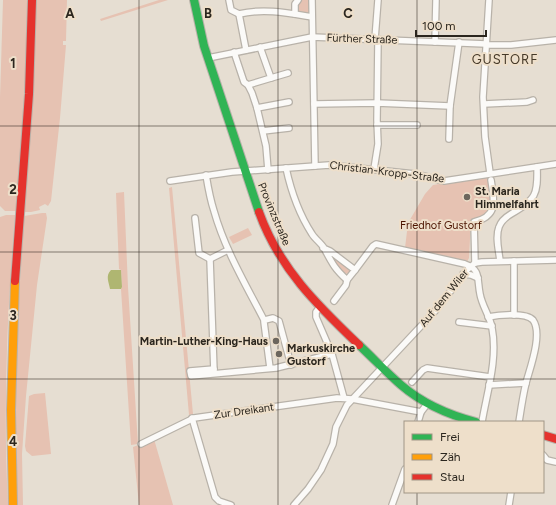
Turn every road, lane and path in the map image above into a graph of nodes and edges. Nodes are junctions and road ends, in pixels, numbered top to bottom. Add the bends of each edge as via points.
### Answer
1 (32, 0) edge
2 (194, 0) edge
3 (229, 0) edge
4 (298, 0) edge
5 (312, 0) edge
6 (378, 0) edge
7 (436, 0) edge
8 (489, 0) edge
9 (239, 14) junction
10 (295, 14) junction
11 (312, 17) junction
12 (312, 37) junction
13 (377, 39) junction
14 (556, 40) edge
15 (435, 42) junction
16 (459, 42) junction
17 (486, 44) junction
18 (260, 47) junction
19 (246, 50) junction
20 (234, 52) junction
21 (208, 58) junction
22 (288, 73) dead end
23 (271, 78) junction
24 (248, 85) junction
25 (533, 100) dead end
26 (289, 102) dead end
27 (377, 103) junction
28 (314, 104) junction
29 (484, 104) junction
30 (450, 106) junction
31 (257, 108) junction
32 (377, 125) junction
33 (417, 125) dead end
34 (289, 128) dead end
35 (263, 131) junction
36 (449, 139) dead end
37 (556, 164) edge
38 (314, 166) junction
39 (537, 167) junction
40 (286, 168) junction
41 (374, 169) junction
42 (268, 170) junction
43 (245, 172) junction
44 (490, 173) junction
45 (206, 175) junction
46 (491, 180) dead end
47 (170, 181) dead end
48 (195, 218) dead end
49 (324, 248) junction
50 (228, 250) junction
51 (210, 259) junction
52 (556, 260) edge
53 (500, 261) junction
54 (514, 261) junction
55 (473, 265) junction
56 (355, 270) junction
57 (464, 274) junction
58 (478, 278) junction
59 (347, 280) junction
60 (334, 301) dead end
61 (320, 307) junction
62 (514, 315) junction
63 (488, 317) junction
64 (264, 320) junction
65 (459, 322) dead end
66 (492, 326) junction
67 (332, 354) junction
68 (291, 365) junction
69 (270, 368) junction
70 (383, 368) junction
71 (490, 377) junction
72 (412, 382) dead end
73 (526, 383) junction
74 (489, 385) junction
75 (344, 398) junction
76 (352, 399) junction
77 (428, 403) junction
78 (421, 412) junction
79 (192, 418) junction
80 (418, 421) edge
81 (473, 421) edge
82 (482, 421) edge
83 (519, 421) edge
84 (544, 435) edge
85 (556, 439) edge
86 (142, 444) dead end
87 (544, 456) edge
88 (556, 462) edge
89 (404, 472) edge
90 (511, 493) edge
91 (13, 505) edge
92 (232, 505) edge
93 (294, 505) edge
94 (392, 505) edge
95 (510, 505) edge

1 - 91 street via 30,86 12,355 10,444
2 - 21 street, Provinzstraße
3 - 9 street via 231,10
4 - 10 street via 295,4
5 - 11 street, Fürther Straße
6 - 13 street
7 - 15 street
8 - 17 street
9 - 10 street via 262,11
9 - 19 street
10 - 11 street
11 - 12 street, Fürther Straße
12 - 13 street, Fürther Straße
12 - 18 street, Fürther Straße
12 - 28 street
13 - 15 street, Fürther Straße
13 - 27 street
14 - 17 street, Fürther Straße via 505,45
15 - 16 street, Fürther Straße
16 - 17 street, Fürther Straße
16 - 30 street
17 - 29 street
18 - 19 street, Fürther Straße
18 - 23 street
19 - 20 street, Fürther Straße
20 - 21 street, Fürther Straße
20 - 24 street via 244,82
21 - 43 street, Provinzstraße
22 - 23 street
23 - 24 street
24 - 31 street
25 - 29 street
26 - 31 street
27 - 28 street
27 - 30 street
27 - 32 street
28 - 38 street
29 - 44 street
30 - 36 street
31 - 35 street
32 - 33 street
32 - 41 street via 378,144
34 - 35 street
35 - 42 street
37 - 39 street, Christian-Kropp-Straße
38 - 40 street, Christian-Kropp-Straße
38 - 41 street, Christian-Kropp-Straße
39 - 44 street, Christian-Kropp-Straße
39 - 53 street via 536,191 531,201 504,219 499,227
40 - 42 street, Christian-Kropp-Straße
40 - 49 street via 290,186 303,218
41 - 44 street, Christian-Kropp-Straße via 421,175 444,181
42 - 43 street, Christian-Kropp-Straße
43 - 45 street, Christian-Kropp-Straße
43 - 61 street, Provinzstraße via 278,253 294,277
45 - 47 street, Christian-Kropp-Straße
45 - 50 street via 214,211
46 - 55 street via 492,212 484,219 474,222
48 - 51 street via 198,253
49 - 56 street
49 - 59 street via 334,266
50 - 51 street
50 - 64 street
51 - 69 street via 214,372
52 - 54 street, Auf dem Wiler
53 - 54 street, Auf dem Wiler
53 - 55 street, Auf dem Wiler
54 - 62 street
55 - 56 street via 376,244
55 - 57 street, Auf dem Wiler
55 - 58 street
56 - 59 street
57 - 58 street
57 - 70 street, Auf dem Wiler via 435,311
58 - 63 street via 480,297
59 - 60 street
61 - 67 street via 316,317
61 - 70 street, Provinzstraße
62 - 63 street
62 - 73 street via 530,317 536,328 535,345
63 - 66 street
64 - 68 street via 278,320
64 - 69 street
65 - 66 street
66 - 71 street via 493,354
67 - 68 street
67 - 75 street
68 - 69 street
70 - 76 street, Auf dem Wiler
70 - 77 street, Provinzstraße via 402,386
71 - 72 street via 427,368
71 - 74 street
73 - 74 street
73 - 83 street
74 - 82 street
75 - 76 street, Zur Dreikant
75 - 79 street, Zur Dreikant
76 - 78 street, Zur Dreikant
76 - 93 street, Auf dem Wiler via 336,427 333,444 322,469
77 - 78 street
77 - 81 street, Provinzstraße
78 - 80 street
79 - 86 street, Zur Dreikant
79 - 92 street via 215,497
84 - 85 street
87 - 88 street via 547,460
89 - 94 street
90 - 95 street

